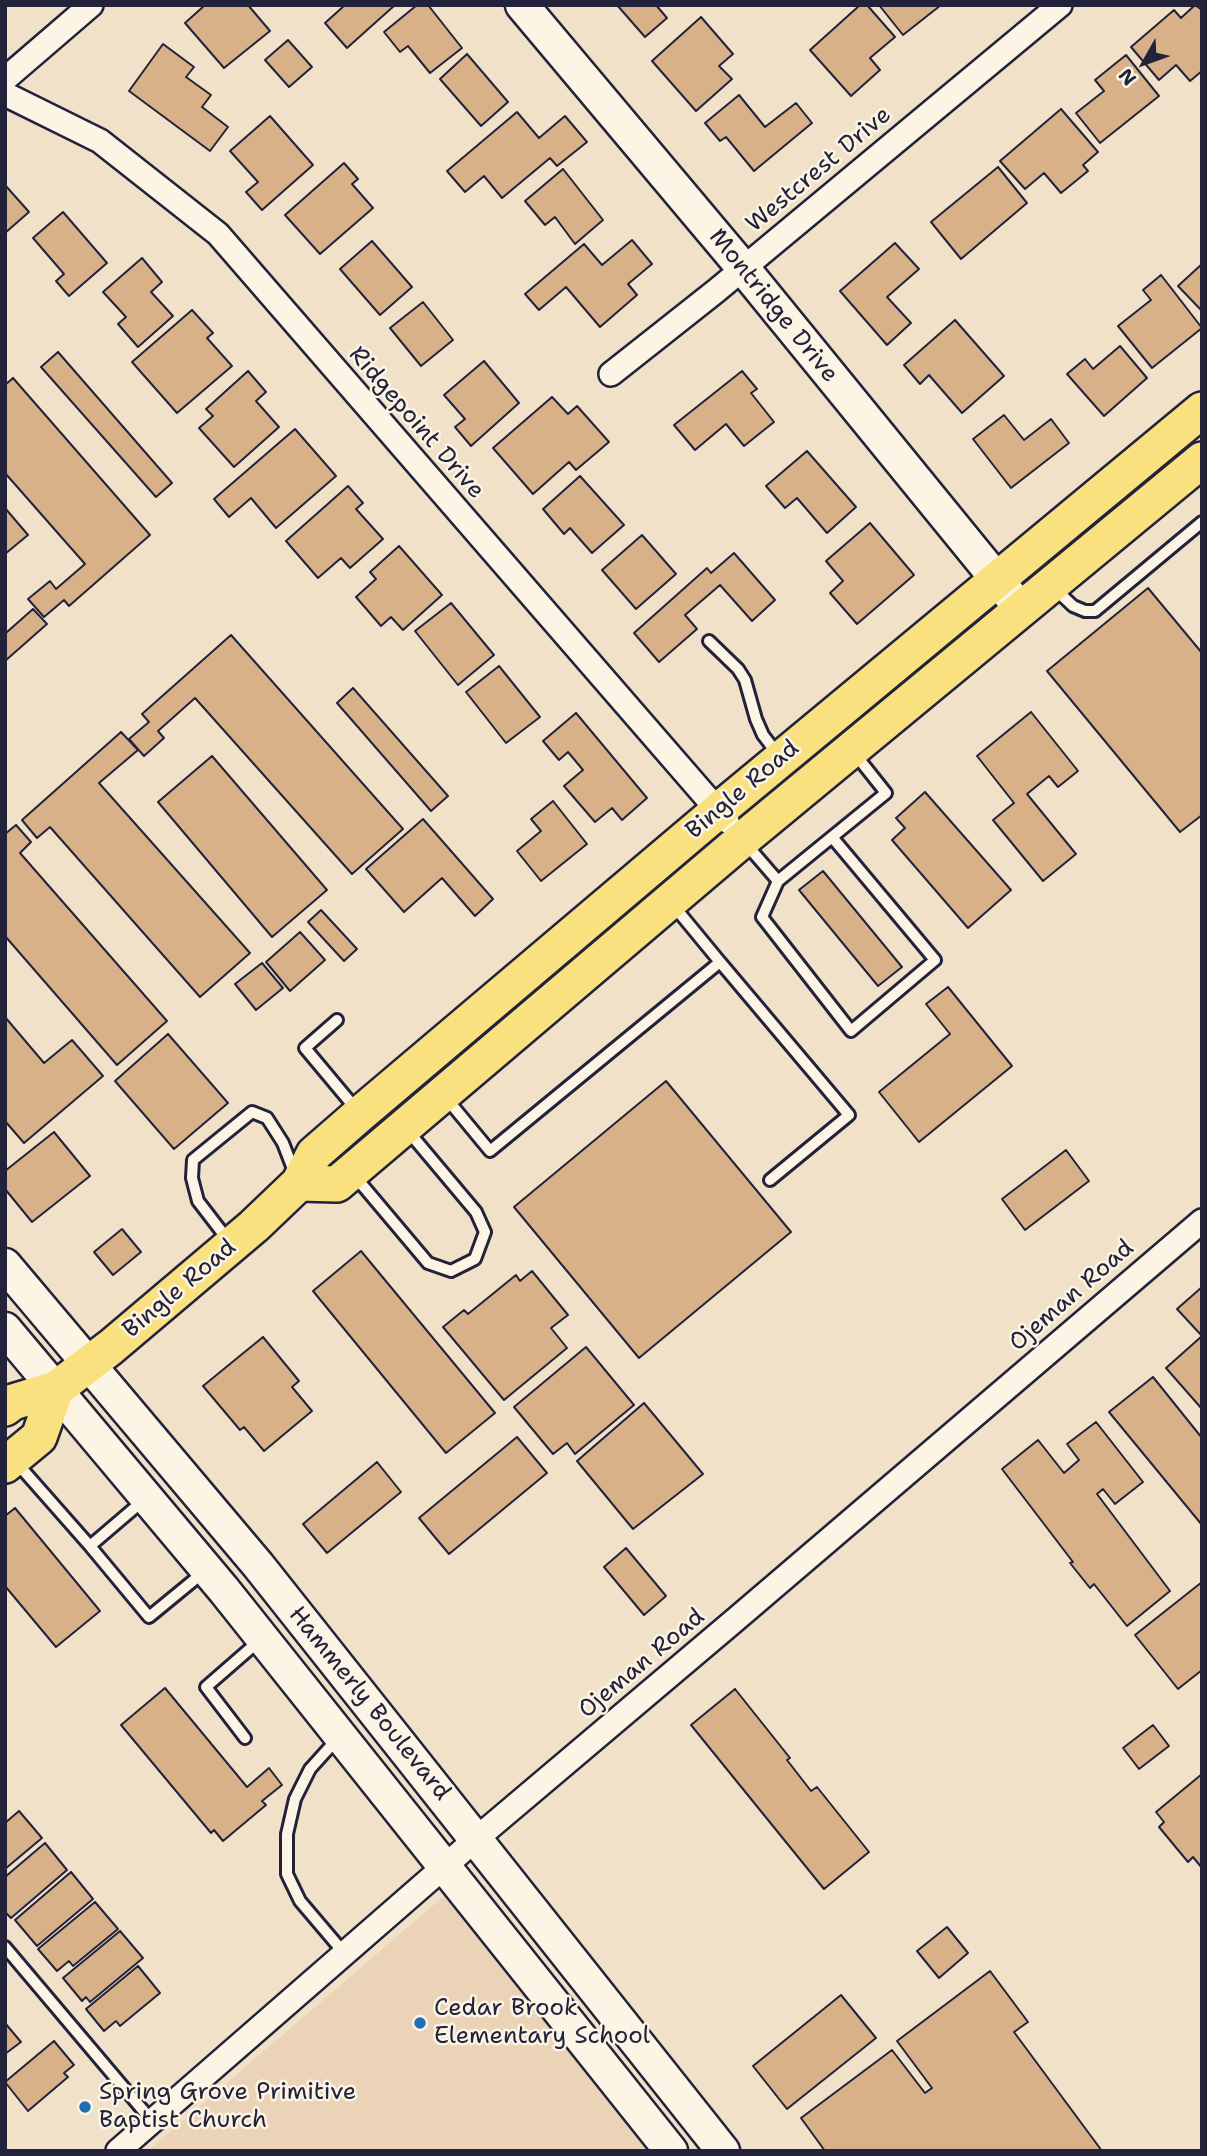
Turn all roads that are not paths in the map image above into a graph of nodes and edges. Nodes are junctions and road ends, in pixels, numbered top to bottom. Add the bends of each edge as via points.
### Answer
1 (92, 5) edge
2 (522, 5) edge
3 (1060, 5) edge
4 (5, 79) edge
5 (5, 94) edge
6 (743, 268) junction
7 (611, 374) dead end
8 (1202, 410) edge
9 (1202, 460) edge
10 (1202, 522) edge
11 (997, 580) junction
12 (1051, 585) junction
13 (1021, 609) junction
14 (709, 641) dead end
15 (851, 749) junction
16 (781, 758) junction
17 (718, 811) junction
18 (832, 837) junction
19 (741, 840) junction
20 (778, 881) junction
21 (669, 901) junction
22 (720, 962) junction
23 (337, 1020) dead end
24 (402, 1078) junction
25 (424, 1109) junction
26 (360, 1114) junction
27 (351, 1172) junction
28 (770, 1180) dead end
29 (299, 1183) junction
30 (1202, 1221) edge
31 (232, 1245) junction
32 (5, 1265) edge
33 (5, 1329) edge
34 (89, 1364) junction
35 (55, 1389) junction
36 (5, 1408) edge
37 (9, 1462) edge
38 (146, 1498) junction
39 (90, 1546) junction
40 (207, 1570) junction
41 (262, 1638) junction
42 (340, 1736) junction
43 (245, 1738) dead end
44 (476, 1839) junction
45 (443, 1867) junction
46 (5, 1947) edge
47 (345, 1954) junction
48 (152, 2121) junction
49 (118, 2151) edge
50 (671, 2151) edge
51 (723, 2151) edge

1 - 4 street
2 - 6 main road, Montridge Drive
3 - 6 street, Westcrest Drive
5 - 17 street, Ridgepoint Drive via 100,141 218,234
6 - 7 street, Westcrest Drive
6 - 11 main road, Montridge Drive
8 - 11 main road, Bingle Road
9 - 12 main road, Bingle Road
10 - 12 lane via 1096,611 1073,606
11 - 13 main road, Montridge Drive
11 - 16 main road, Bingle Road
12 - 13 main road, Bingle Road
13 - 15 main road, Bingle Road
14 - 16 lane via 738,669 763,735
15 - 18 lane via 886,793
15 - 19 main road, Bingle Road
16 - 17 main road, Bingle Road
17 - 19 street, Ridgepoint Drive
17 - 24 main road, Bingle Road
18 - 20 lane
18 - 20 lane via 935,960 851,1031 762,917
19 - 20 lane
19 - 21 main road, Bingle Road
21 - 22 lane
21 - 25 main road, Bingle Road
22 - 25 lane via 489,1151
22 - 28 lane via 849,1115
23 - 26 lane via 305,1048
24 - 25 main road
24 - 26 main road, Bingle Road
25 - 27 main road, Bingle Road
25 - 27 lane via 485,1232 475,1259 451,1271 428,1263
26 - 29 main road, Bingle Road via 314,1154
27 - 29 main road, Bingle Road via 337,1184
29 - 31 main road, Bingle Road
29 - 31 lane via 267,1118 252,1112 193,1160 198,1202
30 - 44 street, Ojeman Road
31 - 34 main road, Bingle Road
32 - 34 main road, Hammerly Boulevard
33 - 35 main road, Hammerly Boulevard
34 - 35 main road, Bingle Road
34 - 44 main road, Hammerly Boulevard via 258,1565
35 - 36 main road, Bingle Road
35 - 37 main road via 39,1437
35 - 38 main road, Hammerly Boulevard
37 - 39 lane
38 - 39 lane
38 - 40 main road, Hammerly Boulevard
39 - 40 lane via 149,1617
40 - 41 main road, Hammerly Boulevard
41 - 42 main road, Hammerly Boulevard
41 - 43 lane via 206,1687
42 - 45 main road, Hammerly Boulevard
42 - 47 lane via 310,1769 295,1799 287,1834 287,1874 300,1901
44 - 45 street, Ojeman Road
44 - 51 main road, Hammerly Boulevard
45 - 47 street, Ojeman Road
45 - 50 main road, Hammerly Boulevard
46 - 48 lane
47 - 48 street, Ojeman Road
48 - 49 street, Ojeman Road

